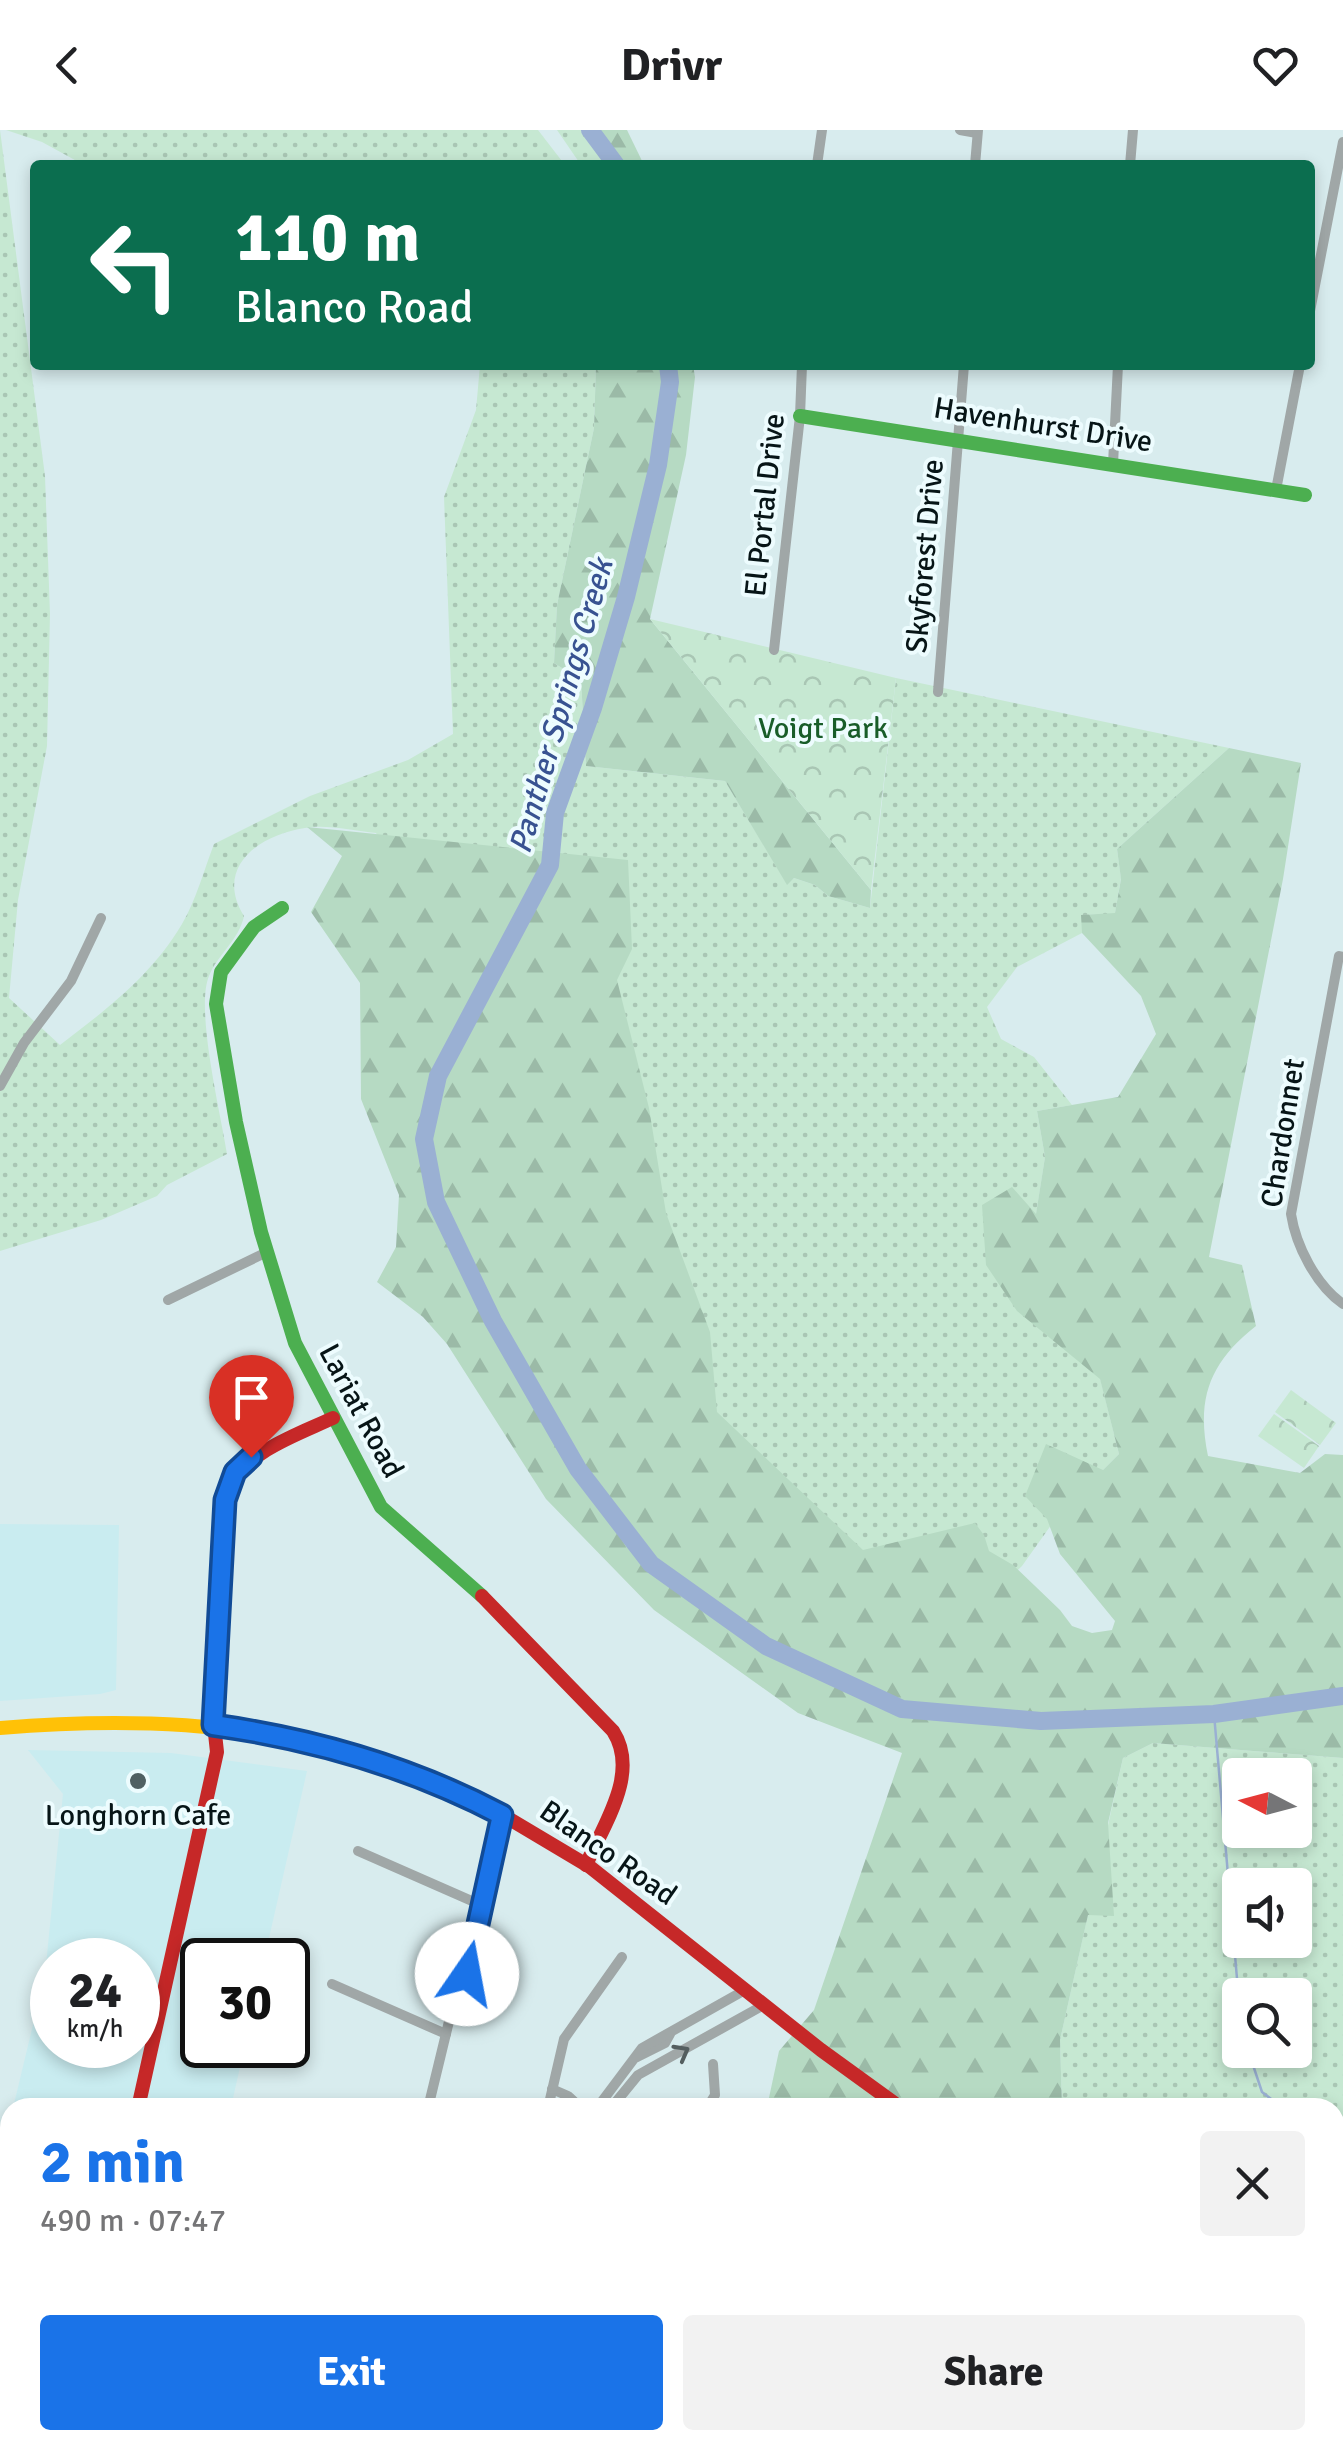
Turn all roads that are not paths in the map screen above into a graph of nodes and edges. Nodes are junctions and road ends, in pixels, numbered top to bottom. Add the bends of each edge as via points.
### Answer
1 (822, 130) edge
2 (960, 130) edge
3 (1134, 130) edge
4 (977, 131) edge
5 (1343, 142) edge
6 (818, 160) edge
7 (975, 160) edge
8 (1131, 160) edge
9 (1315, 285) edge
10 (802, 370) edge
11 (964, 370) edge
12 (1118, 370) edge
13 (1299, 370) edge
14 (800, 416) junction
15 (960, 441) junction
16 (1114, 464) junction
17 (1276, 490) junction
18 (1305, 495) dead end
19 (774, 650) dead end
20 (938, 692) dead end
21 (282, 908) dead end
22 (101, 918) dead end
23 (1341, 957) edge
24 (0, 1086) edge
25 (267, 1252) junction
26 (168, 1300) dead end
27 (1343, 1304) edge
28 (333, 1418) junction
29 (213, 1725) junction
30 (0, 1728) edge
31 (502, 1815) junction
32 (358, 1851) dead end
33 (586, 1865) junction
34 (482, 1905) junction
35 (622, 1957) dead end
36 (332, 1984) dead end
37 (745, 1990) junction
38 (762, 2006) junction
39 (446, 2034) junction
40 (713, 2064) dead end
41 (552, 2088) junction
42 (140, 2098) edge
43 (430, 2098) edge
44 (550, 2098) edge
45 (570, 2098) edge
46 (605, 2098) edge
47 (619, 2098) edge
48 (713, 2098) edge
49 (887, 2098) edge

1 - 6 street
2 - 4 street
3 - 8 street
4 - 7 street
5 - 9 street
10 - 14 street, El Portal Drive
11 - 15 street, Skyforest Drive
12 - 16 street
13 - 17 street
14 - 15 street, Havenhurst Drive
14 - 19 street, El Portal Drive
15 - 16 street, Havenhurst Drive
15 - 20 street, Skyforest Drive
16 - 17 street, Havenhurst Drive
17 - 18 street, Havenhurst Drive
21 - 25 street, Lariat Road via 254,927 230,958 216,998
22 - 24 street via 71,981
23 - 27 street, Chardonnet via 1291,1214 1298,1244 1324,1288
25 - 26 street
25 - 28 street, Lariat Road via 295,1344
28 - 29 street via 251,1457 228,1486
28 - 33 street, Lariat Road via 381,1508 481,1595 614,1731 623,1747 624,1776
29 - 30 street, Blanco Road via 126,1721
29 - 31 street, Blanco Road via 372,1760
29 - 42 street via 217,1752
31 - 33 street, Blanco Road
31 - 34 street
32 - 34 street
33 - 37 street, Blanco Road
34 - 39 street
35 - 41 street via 564,2039
36 - 39 street
37 - 38 street, Blanco Road
37 - 46 street via 642,2048
47 -> 38 street via 638,2075
38 - 49 street, Blanco Road
39 - 43 street
40 - 48 street
41 - 44 street
41 - 45 street

